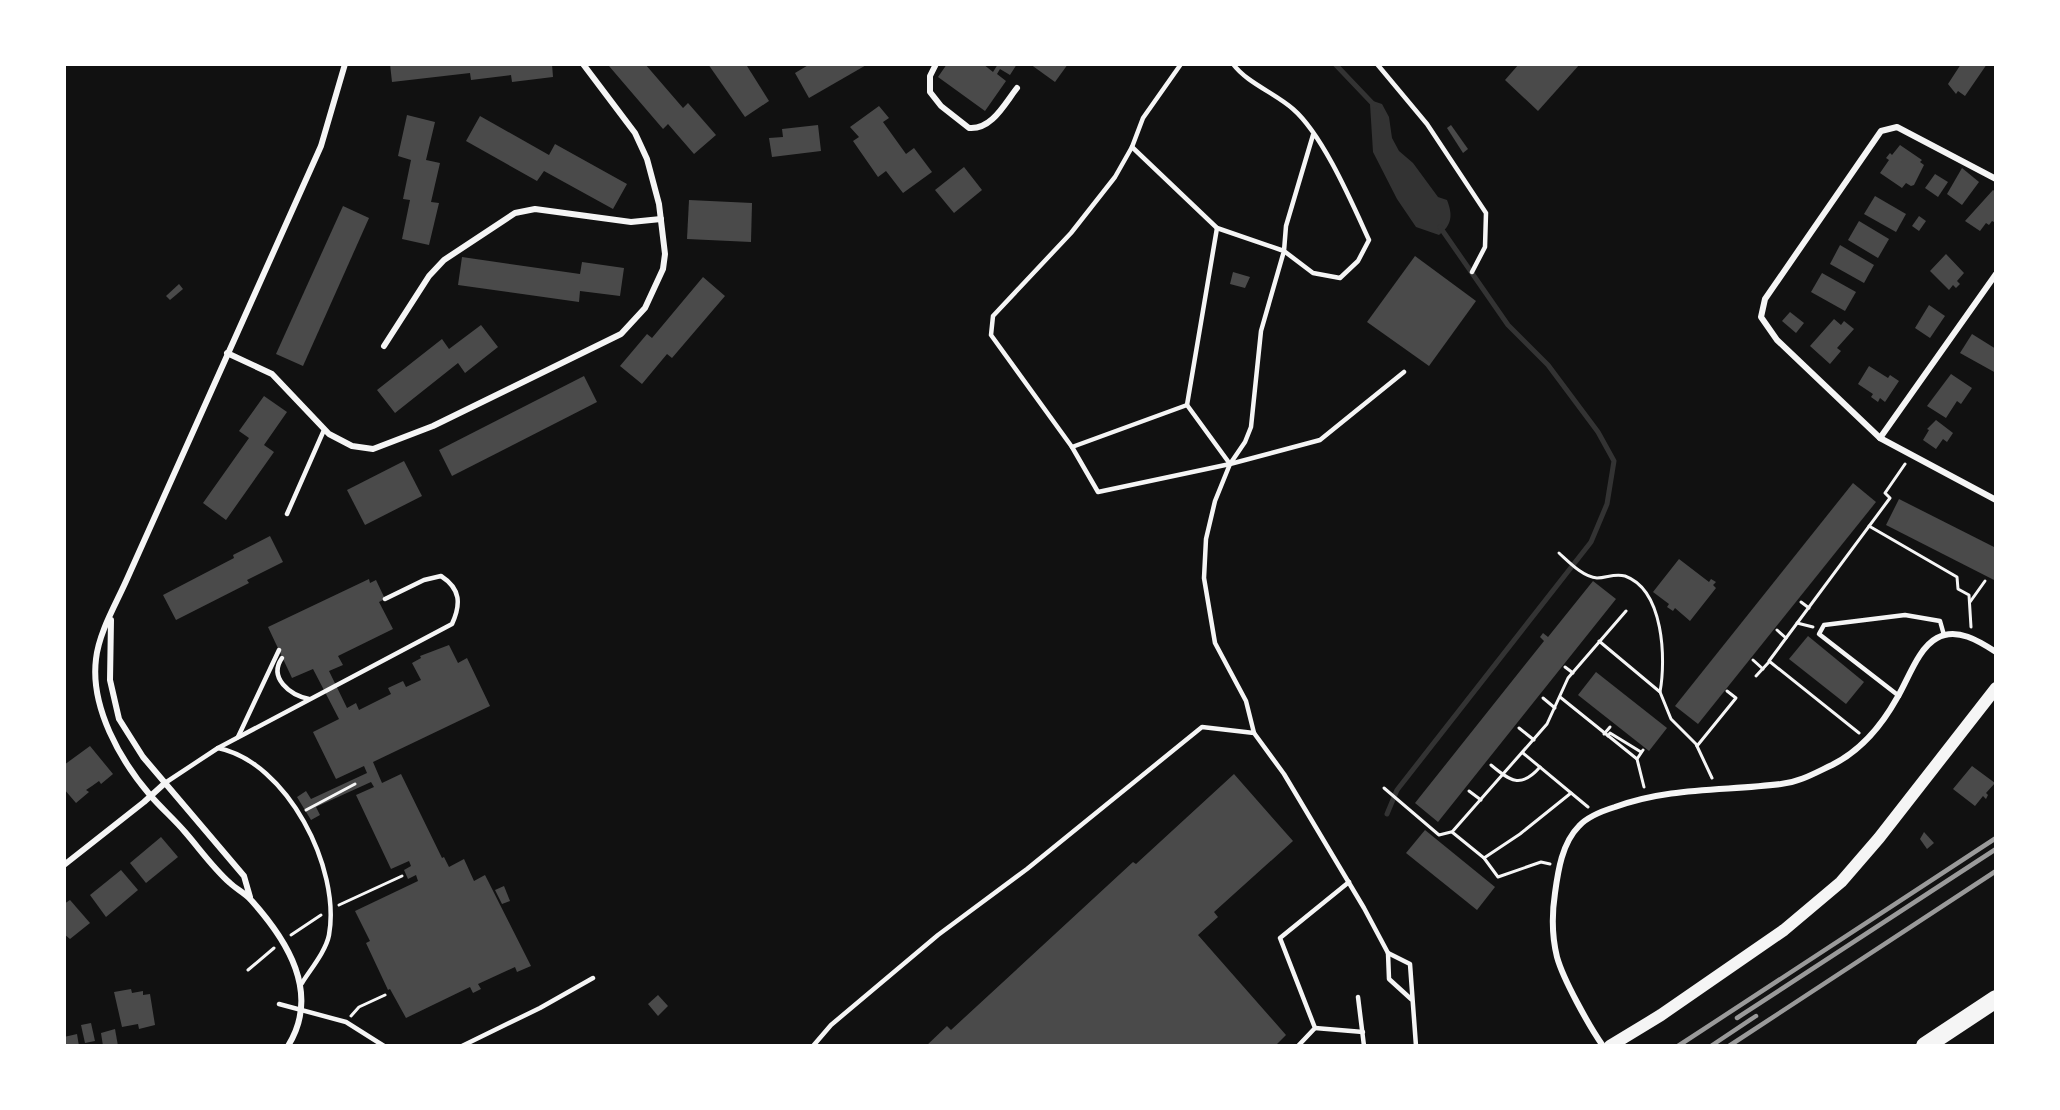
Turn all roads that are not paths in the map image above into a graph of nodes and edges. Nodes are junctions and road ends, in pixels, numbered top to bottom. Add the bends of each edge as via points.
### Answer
1 (345, 64) edge
2 (583, 64) edge
3 (936, 64) edge
4 (1181, 64) edge
5 (1233, 64) edge
6 (1377, 64) edge
7 (1017, 88) dead end
8 (1313, 135) junction
9 (1132, 147) junction
10 (1995, 179) edge
11 (661, 219) junction
12 (1217, 228) junction
13 (1284, 251) junction
14 (1472, 272) dead end
15 (1995, 274) edge
16 (384, 346) dead end
17 (227, 353) junction
18 (1404, 372) dead end
19 (1187, 405) junction
20 (324, 430) junction
21 (1880, 438) junction
22 (1072, 447) junction
23 (1230, 464) junction
24 (1995, 500) edge
25 (287, 514) dead end
26 (385, 599) dead end
27 (111, 616) junction
28 (1944, 635) junction
29 (279, 650) dead end
30 (1995, 652) edge
31 (282, 658) dead end
32 (1995, 688) edge
33 (1899, 696) junction
34 (310, 699) junction
35 (1254, 733) junction
36 (238, 737) junction
37 (218, 748) junction
38 (165, 783) junction
39 (150, 795) junction
40 (64, 865) edge
41 (1349, 882) junction
42 (250, 898) junction
43 (1388, 953) junction
44 (593, 978) dead end
45 (302, 983) junction
46 (1358, 997) dead end
47 (1411, 999) junction
48 (1995, 999) edge
49 (279, 1004) dead end
50 (300, 1008) junction
51 (1314, 1028) junction
52 (1363, 1032) junction
53 (288, 1046) edge
54 (384, 1046) edge
55 (462, 1046) edge
56 (813, 1046) edge
57 (1298, 1046) edge
58 (1364, 1046) edge
59 (1416, 1046) edge
60 (1603, 1046) edge
61 (1610, 1046) edge
62 (1925, 1046) edge

1 - 17 street via 321,146
2 - 11 street via 642,146
3 - 7 street via 930,76 930,92 969,128 994,118
4 - 9 lane via 1143,118
5 - 8 lane via 1294,110
6 - 14 lane via 1427,124 1486,213 1485,247
8 - 13 lane via 1286,226
8 - 13 lane via 1339,176 1369,240 1358,261 1340,278 1313,273
9 - 12 lane
9 - 22 lane via 1115,177 1071,233 993,316 991,336
10 - 21 street via 1897,127 1881,131 1765,299 1761,317 1777,340
11 - 16 street via 631,222 520,210 437,267
11 - 20 street via 663,269 645,308 621,334 434,426 380,448 352,446
12 - 13 lane
12 - 19 lane
13 - 23 lane via 1261,331 1251,427
15 - 21 street
17 - 20 street via 272,374
17 - 27 street
18 - 23 lane via 1320,440
19 - 22 lane
19 - 23 lane
20 - 25 lane
21 - 24 street
22 - 23 lane via 1098,492
23 - 35 lane via 1211,520 1204,578 1215,643 1246,701
26 - 34 lane via 441,576 453,584 458,596 457,614 452,624
27 - 38 street via 110,680 119,719 131,741
27 - 39 street via 96,659 97,688 105,722
28 - 30 street via 1972,638
28 - 33 street via 1931,642
28 - 33 lane via 1940,621 1905,615 1824,626 1819,634
29 - 36 lane
31 - 34 lane via 278,676 290,692
32 - 61 main road via 1841,882 1776,936
33 - 60 street via 1867,739 1846,758 1807,778 1782,784 1646,796 1596,814 1579,825 1567,843 1560,866 1554,905 1557,958
34 - 36 lane
35 - 41 lane via 1284,774
35 - 56 lane via 1202,727 1027,869 938,935 831,1025
36 - 37 lane
37 - 38 lane
37 - 45 lane via 238,752 260,768 313,837 329,882 329,936
38 - 39 street
38 - 42 street via 244,876
39 - 40 street
39 - 42 street via 230,883
41 - 43 lane
41 - 51 lane via 1280,938
42 - 45 street via 292,955
43 - 47 lane via 1389,979
43 - 47 lane via 1410,964
44 - 55 lane
45 - 50 street
46 - 52 lane
47 - 59 lane
48 - 62 highway
49 - 50 lane
50 - 53 street via 300,1020
50 - 54 lane via 346,1022
51 - 52 lane
51 - 57 lane
52 - 58 lane

